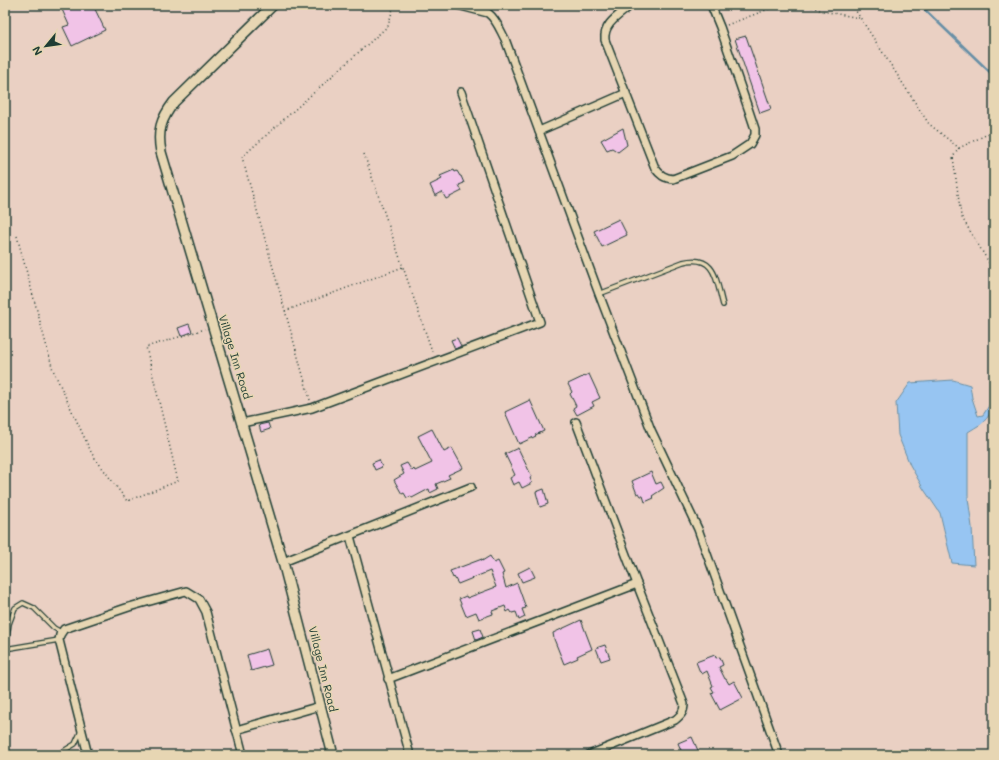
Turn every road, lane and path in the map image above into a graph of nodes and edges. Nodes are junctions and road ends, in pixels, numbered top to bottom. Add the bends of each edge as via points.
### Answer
1 (274, 5) edge
2 (394, 5) edge
3 (457, 5) edge
4 (631, 5) edge
5 (711, 5) edge
6 (779, 5) edge
7 (808, 5) edge
8 (852, 5) edge
9 (860, 18) junction
10 (720, 27) junction
11 (461, 92) dead end
12 (626, 93) junction
13 (539, 131) junction
14 (994, 131) edge
15 (959, 148) junction
16 (364, 154) dead end
17 (17, 236) dead end
18 (403, 267) junction
19 (994, 271) edge
20 (599, 294) junction
21 (723, 305) dead end
22 (285, 311) junction
23 (213, 327) junction
24 (436, 362) junction
25 (312, 408) junction
26 (576, 422) dead end
27 (242, 423) junction
28 (471, 487) dead end
29 (350, 536) junction
30 (283, 562) junction
31 (636, 584) junction
32 (61, 632) junction
33 (59, 640) junction
34 (5, 649) edge
35 (388, 678) junction
36 (320, 706) junction
37 (82, 730) junction
38 (236, 730) junction
39 (57, 755) edge
40 (88, 755) edge
41 (243, 755) edge
42 (333, 755) edge
43 (410, 755) edge
44 (589, 755) edge
45 (779, 755) edge

1 - 23 street, Village Inn Road via 174,102 165,114 159,132 161,152
2 - 22 path via 388,26 242,157
3 - 13 street via 488,13 495,20 505,39
4 - 12 street via 610,23 605,34 605,40
5 - 10 street
6 - 10 path
7 - 9 path via 822,11
8 - 9 path
9 - 15 path via 929,124
10 - 12 street via 755,129 750,144 732,156 707,166 673,179 665,178 655,168
11 - 24 street via 540,322
12 - 13 street
13 - 20 street
14 - 15 path
15 - 19 path via 953,157 960,216
16 - 18 path
17 - 23 path via 53,370 92,454 127,501 178,481 146,347
18 - 22 path
18 - 24 path
20 - 21 lane via 683,262 697,260 710,266
20 - 45 street via 651,430 698,529
22 - 25 path
23 - 27 street, Village Inn Road
24 - 25 street
25 - 27 street
26 - 31 street
27 - 30 street, Village Inn Road
28 - 29 street
29 - 30 street
29 - 35 street
30 - 36 street, Village Inn Road
31 - 35 street
31 - 44 street via 684,704 684,710 675,720
32 - 33 street
32 - 34 lane via 34,608 23,603 15,608 9,624
32 - 38 street via 129,607 186,592 193,595 199,599 206,612
33 - 34 lane
33 - 37 street
35 - 43 street
36 - 38 street
36 - 42 street, Village Inn Road
37 - 39 lane via 75,744
37 - 40 street
38 - 41 street

